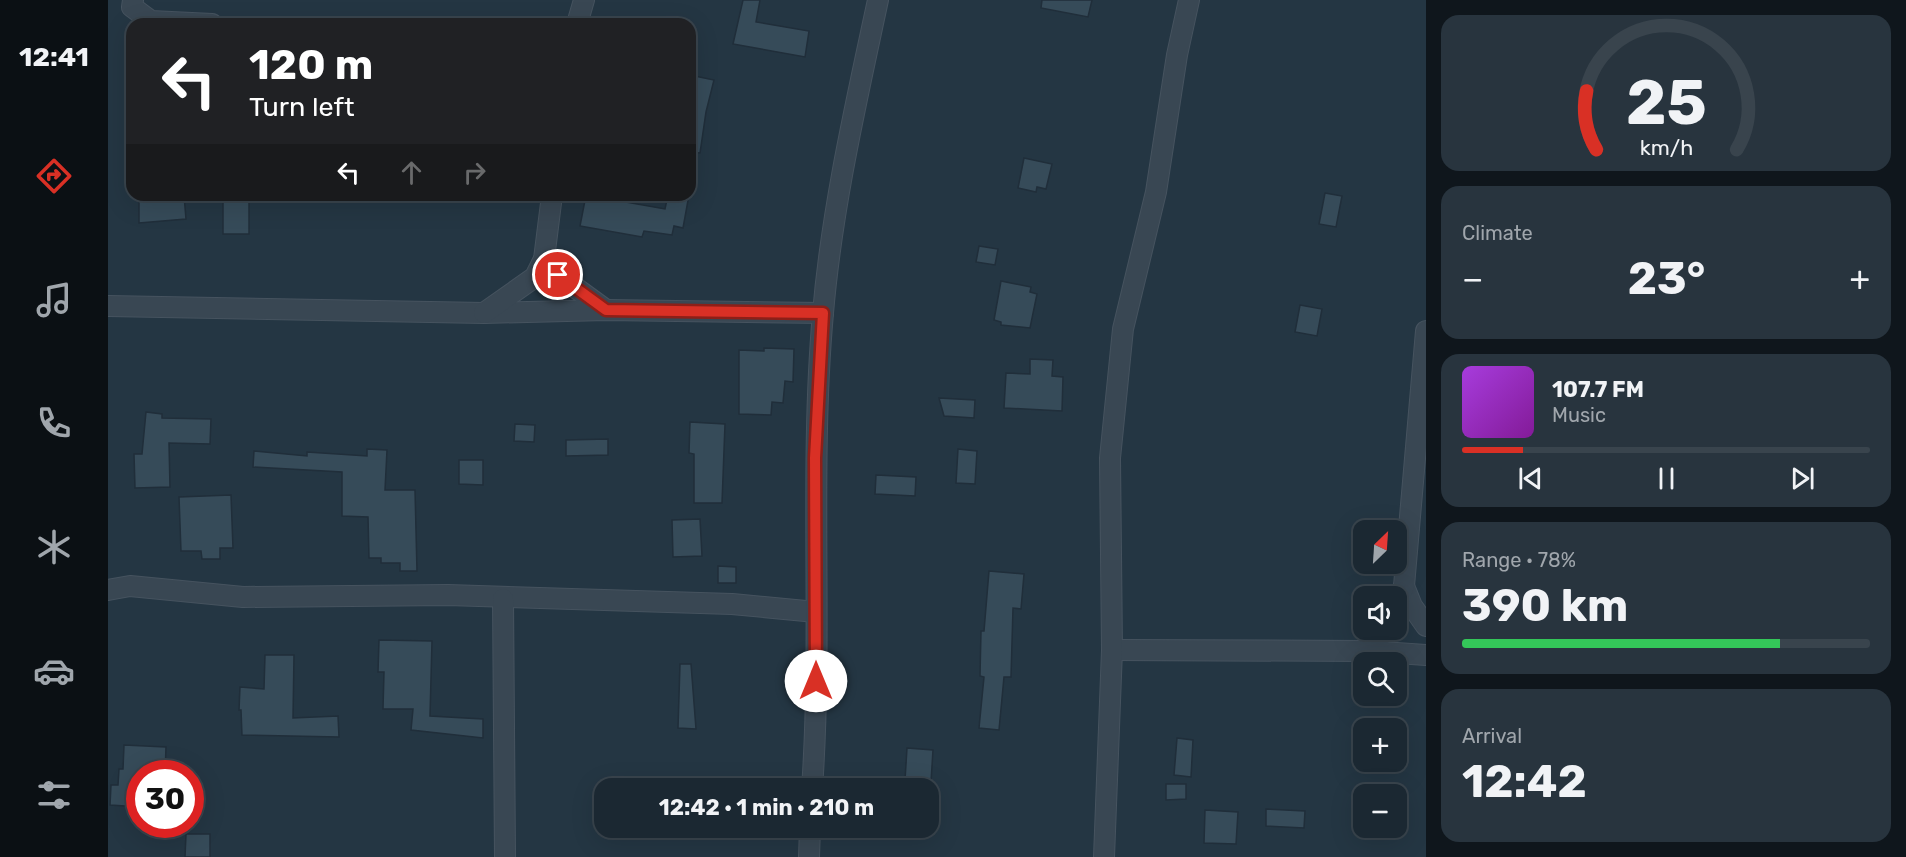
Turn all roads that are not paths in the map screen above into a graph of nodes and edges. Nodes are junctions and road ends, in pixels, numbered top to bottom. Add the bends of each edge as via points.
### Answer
1 (133, 0) edge
2 (584, 0) edge
3 (878, 0) edge
4 (1189, 0) edge
5 (147, 18) edge
6 (579, 18) edge
7 (551, 201) edge
8 (544, 259) junction
9 (108, 306) edge
10 (606, 310) junction
11 (484, 313) junction
12 (823, 313) junction
13 (1426, 331) edge
14 (1404, 586) edge
15 (108, 590) edge
16 (1407, 594) edge
17 (503, 599) junction
18 (816, 612) junction
19 (1426, 626) edge
20 (1377, 640) edge
21 (1112, 650) junction
22 (1368, 651) junction
23 (1426, 655) edge
24 (814, 778) edge
25 (810, 838) edge
26 (505, 857) edge
27 (809, 857) edge
28 (1104, 857) edge

1 - 5 street via 132,7
2 - 6 street
3 - 12 street via 833,229
4 - 21 street via 1156,192 1123,329 1110,458
7 - 8 street
8 - 10 street via 567,282
8 - 11 street via 535,278
9 - 11 street
10 - 11 street
10 - 12 street
12 - 18 street via 815,458
13 - 14 street
15 - 17 street via 130,586 243,597 414,595
16 - 19 street
17 - 18 street via 732,604
17 - 26 street
18 - 24 street
20 - 22 street
21 - 22 street
21 - 28 street
22 - 23 street
25 - 27 street

